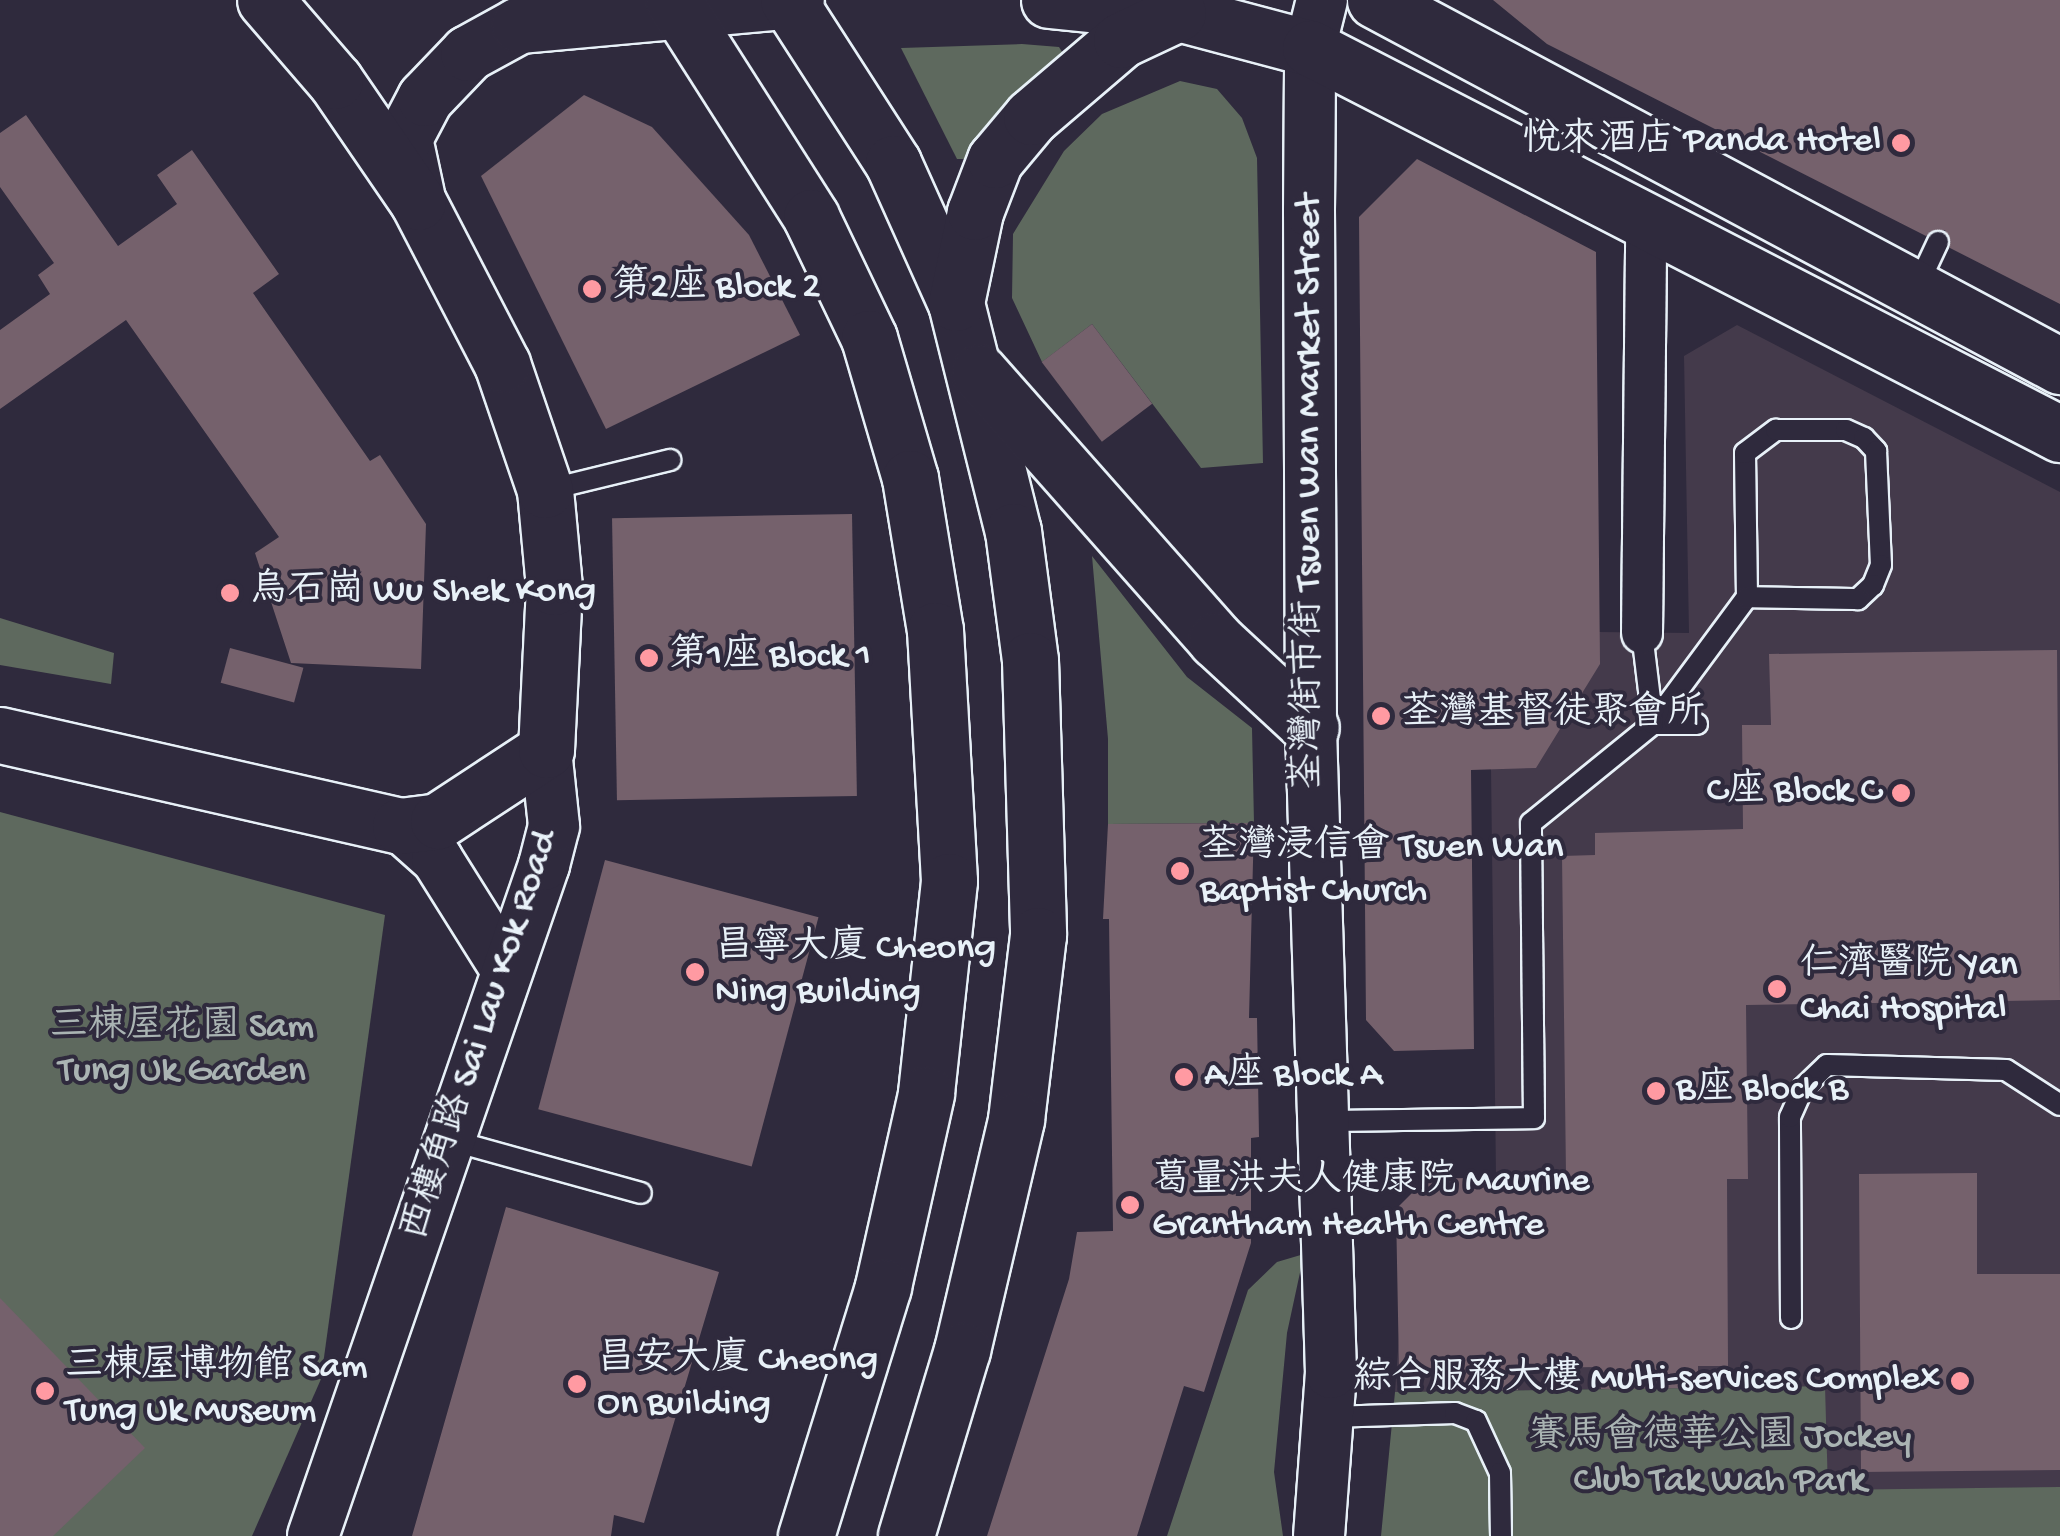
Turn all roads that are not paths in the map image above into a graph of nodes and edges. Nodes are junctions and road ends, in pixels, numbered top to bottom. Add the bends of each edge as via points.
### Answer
1 (265, 0) edge
2 (788, 0) edge
3 (796, 0) edge
4 (1049, 0) edge
5 (1376, 0) edge
6 (676, 7) edge
7 (1178, 13) junction
8 (1316, 24) edge
9 (418, 202) junction
10 (1646, 223) junction
11 (1938, 242) dead end
12 (1915, 291) junction
13 (956, 303) junction
14 (974, 366) junction
15 (2060, 366) edge
16 (2060, 434) edge
17 (670, 460) dead end
18 (546, 490) junction
19 (1747, 597) junction
20 (1642, 633) joint
21 (1653, 724) junction
22 (1697, 724) dead end
23 (1311, 728) junction
24 (0, 735) edge
25 (546, 750) junction
26 (400, 826) junction
27 (504, 966) junction
28 (2060, 1105) edge
29 (1323, 1121) junction
30 (450, 1140) junction
31 (640, 1193) dead end
32 (1791, 1318) dead end
33 (1330, 1417) junction
34 (314, 1536) edge
35 (806, 1536) edge
36 (906, 1536) edge
37 (1320, 1536) edge
38 (1501, 1536) edge

1 - 9 main road, 西樓角路 Sai Lau Kok Road via 334,81
2 - 3 main road
2 - 6 main road
2 - 13 main road via 893,163
4 - 7 main road
5 - 12 main road
6 - 9 main road via 519,25 468,54 425,98 404,138
6 - 35 main road via 811,216 869,338 910,478 935,630 949,881 926,1094 883,1287
7 - 8 main road
7 - 13 main road via 1121,40 1031,117 995,160
8 - 10 main road
8 - 23 street, 荃灣街市街 Tsuen Wan Market Street
9 - 18 main road, 西樓角路 Sai Lau Kok Road via 502,364
10 - 16 main road
10 - 20 street
11 - 12 lane
12 - 15 main road
13 - 14 main road
14 - 23 main road via 1216,640
14 - 36 main road via 1013,532 1030,660 1038,936 1016,1120 962,1350
17 - 18 lane
18 - 25 main road, 西樓角路 Sai Lau Kok Road via 554,587
19 - 19 lane via 1745,453 1776,430 1846,430 1864,438 1876,450 1881,564 1873,584 1858,599
19 - 21 lane
20 - 21 lane
21 - 22 lane
21 - 29 lane via 1531,824 1534,1118
23 - 29 street, 荃灣街市街 Tsuen Wan Market Street
24 - 26 main road
25 - 26 main road via 438,821
25 - 27 street, 西樓角路 Sai Lau Kok Road via 554,826
26 - 27 street via 437,859
27 - 30 street, 西樓角路 Sai Lau Kok Road
28 - 32 lane via 2006,1070 1827,1065 1803,1088 1790,1118
29 - 33 street, 荃灣街市街 Tsuen Wan Market Street
30 - 31 lane
30 - 34 street, 西樓角路 Sai Lau Kok Road
33 - 37 street, 荃灣街市街 Tsuen Wan Market Street
33 - 38 lane via 1456,1413 1476,1420 1500,1473

